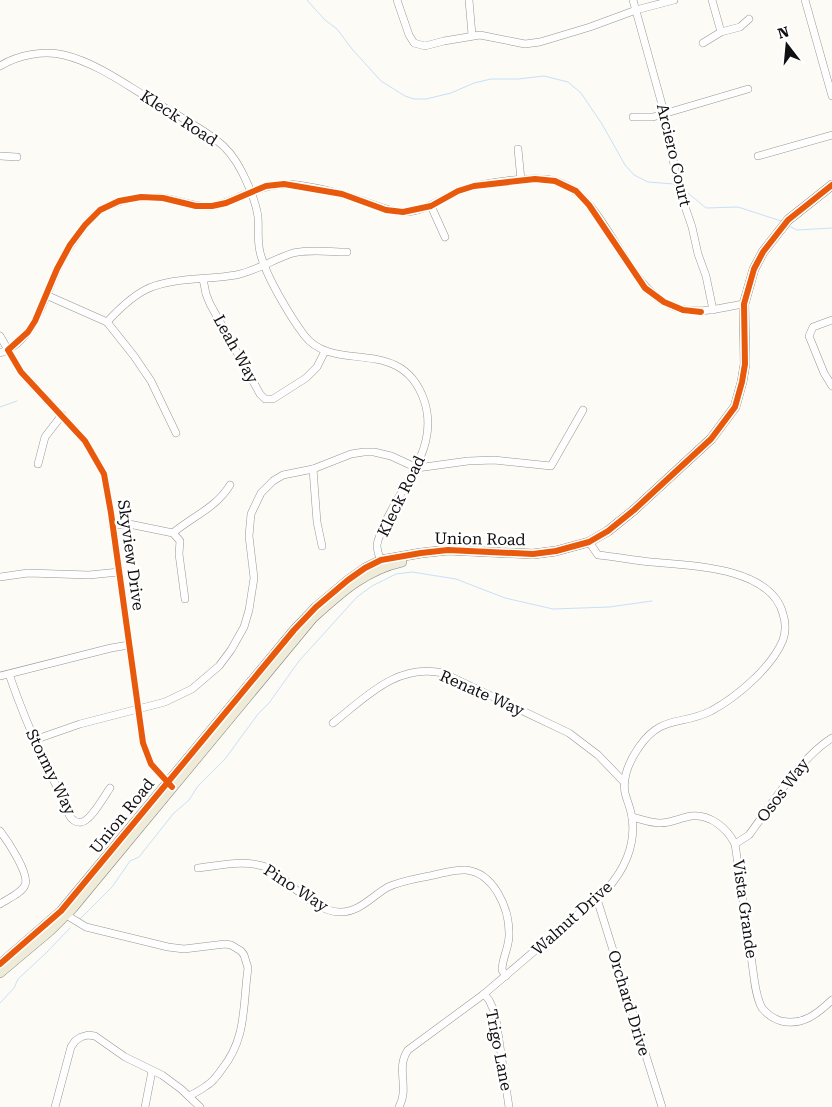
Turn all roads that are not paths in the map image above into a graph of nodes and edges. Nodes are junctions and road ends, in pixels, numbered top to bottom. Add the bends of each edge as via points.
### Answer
1 (397, 0) edge
2 (469, 0) edge
3 (633, 0) edge
4 (674, 0) edge
5 (712, 0) edge
6 (805, 0) edge
7 (636, 10) junction
8 (749, 19) dead end
9 (721, 32) junction
10 (472, 36) junction
11 (703, 43) dead end
12 (0, 66) edge
13 (748, 89) dead end
14 (832, 96) edge
15 (665, 114) junction
16 (633, 117) dead end
17 (832, 135) edge
18 (518, 149) dead end
19 (0, 156) edge
20 (758, 156) dead end
21 (16, 158) dead end
22 (521, 180) junction
23 (832, 185) edge
24 (251, 192) junction
25 (431, 206) junction
26 (445, 237) dead end
27 (347, 252) dead end
28 (264, 265) junction
29 (203, 279) junction
30 (46, 295) junction
31 (744, 304) junction
32 (713, 310) junction
33 (832, 320) edge
34 (107, 322) junction
35 (0, 336) edge
36 (325, 351) junction
37 (4, 352) edge
38 (832, 386) edge
39 (583, 410) dead end
40 (62, 415) junction
41 (176, 433) dead end
42 (38, 464) dead end
43 (417, 468) junction
44 (313, 469) junction
45 (230, 485) dead end
46 (112, 525) junction
47 (173, 532) junction
48 (589, 542) junction
49 (322, 546) dead end
50 (382, 564) junction
51 (119, 572) junction
52 (0, 577) edge
53 (185, 599) dead end
54 (129, 645) junction
55 (9, 674) junction
56 (0, 676) edge
57 (137, 710) junction
58 (333, 722) dead end
59 (832, 738) edge
60 (34, 740) junction
61 (624, 782) junction
62 (170, 785) junction
63 (110, 788) dead end
64 (632, 817) junction
65 (0, 831) edge
66 (735, 844) junction
67 (198, 868) dead end
68 (597, 899) junction
69 (0, 904) edge
70 (64, 913) junction
71 (0, 964) edge
72 (0, 973) edge
73 (506, 976) junction
74 (484, 994) junction
75 (832, 1000) edge
76 (152, 1070) junction
77 (189, 1096) junction
78 (55, 1107) edge
79 (144, 1107) edge
80 (200, 1107) edge
81 (399, 1107) edge
82 (509, 1107) edge
83 (662, 1107) edge

1 - 10 street via 409,35 419,46
2 - 10 street
3 - 7 street, Arciero Court
4 - 7 street
5 - 9 street
6 - 14 street
7 - 10 street via 540,42 525,44
7 - 15 street, Arciero Court
8 - 9 street via 740,27
9 - 11 street
12 - 24 street, Kleck Road via 41,54 62,55 89,64 217,140 233,158
13 - 15 street
15 - 16 street
15 - 32 street, Arciero Court via 679,189
17 - 20 street
18 - 22 street
19 - 21 street
22 - 25 street via 474,186
22 - 32 street via 555,181 576,191 645,288 664,302 683,310
23 - 31 main road, Union Road via 788,220 776,234 754,269
24 - 25 street via 284,184 342,194 386,210 403,212
24 - 28 street, Kleck Road via 258,216
24 - 30 street via 212,206 141,197 119,201 100,210 70,245
25 - 26 street
27 - 28 street via 309,251
28 - 29 street via 238,274
28 - 36 street, Kleck Road via 289,314 306,338
29 - 34 street via 159,284 124,304
29 - 36 street, Leah Way via 210,304 265,399 272,399 306,378 317,367
30 - 34 street
30 - 37 street via 28,332
31 - 32 street
31 - 48 main road, Union Road via 745,364 735,407 712,439 634,510
33 - 38 street via 813,327 809,336
34 - 41 street via 151,381
35 - 37 street, Skyview Drive
36 - 43 street, Kleck Road via 383,360 410,375 421,393 428,418 427,436
37 - 40 street, Skyview Drive
39 - 43 street via 551,466 494,460
40 - 42 street via 45,437
40 - 46 street, Skyview Drive via 84,441 104,474
43 - 44 street via 391,456 364,452
43 - 50 street, Kleck Road via 396,500 379,537 377,545
44 - 49 street
44 - 57 street via 273,481 254,506 249,525 253,591 244,626 231,650 219,666 192,689 165,702
45 - 47 street via 218,502
46 - 47 street via 128,524
46 - 51 street, Skyview Drive
47 - 53 street via 180,541
48 - 50 main road, Union Road via 541,554 448,550 421,553
48 - 61 street via 598,555 720,570 740,576 774,596 785,620 785,636 764,668 711,711 654,730 638,748
50 - 62 main road, Union Road via 364,568 305,618
51 - 52 street via 28,573
51 - 54 street, Skyview Drive
54 - 55 street
54 - 57 street, Skyview Drive
55 - 56 street
55 - 60 street, Stormy Way
57 - 60 street
57 - 62 street, Skyview Drive via 146,753 151,764
58 - 61 street, Renate Way via 382,684 403,674 443,673 569,733
59 - 66 street, Osos Way via 808,756 749,835
60 - 63 street, Stormy Way via 74,821 88,820
61 - 64 street, Walnut Drive
62 - 70 main road, Union Road
64 - 66 street, Vista Grande via 660,823 694,816 706,818 720,825
64 - 68 street, Walnut Drive via 627,860 613,883
65 - 69 street via 26,878 22,890
66 - 75 street, Vista Grande via 754,975 762,1008 778,1020 794,1022 808,1018
67 - 73 street, Pino Way via 241,862 261,864 323,908 339,912 354,910 380,892 406,881 455,870 476,872 492,884 505,909 510,932 502,966
68 - 73 street, Walnut Drive
68 - 83 street, Orchard Drive
70 - 71 main road, Union Road
70 - 72 main road, Union Road via 50,931
70 - 77 street via 86,927 168,947 184,949 225,944 236,947 244,955 248,968 238,1044 208,1086
73 - 74 street, Walnut Drive
74 - 81 street, Walnut Drive via 408,1050 402,1058 404,1088
74 - 82 street, Trigo Lane via 495,1013
76 - 77 street
76 - 78 street via 125,1057 95,1036 82,1037 71,1047
76 - 79 street
77 - 80 street

